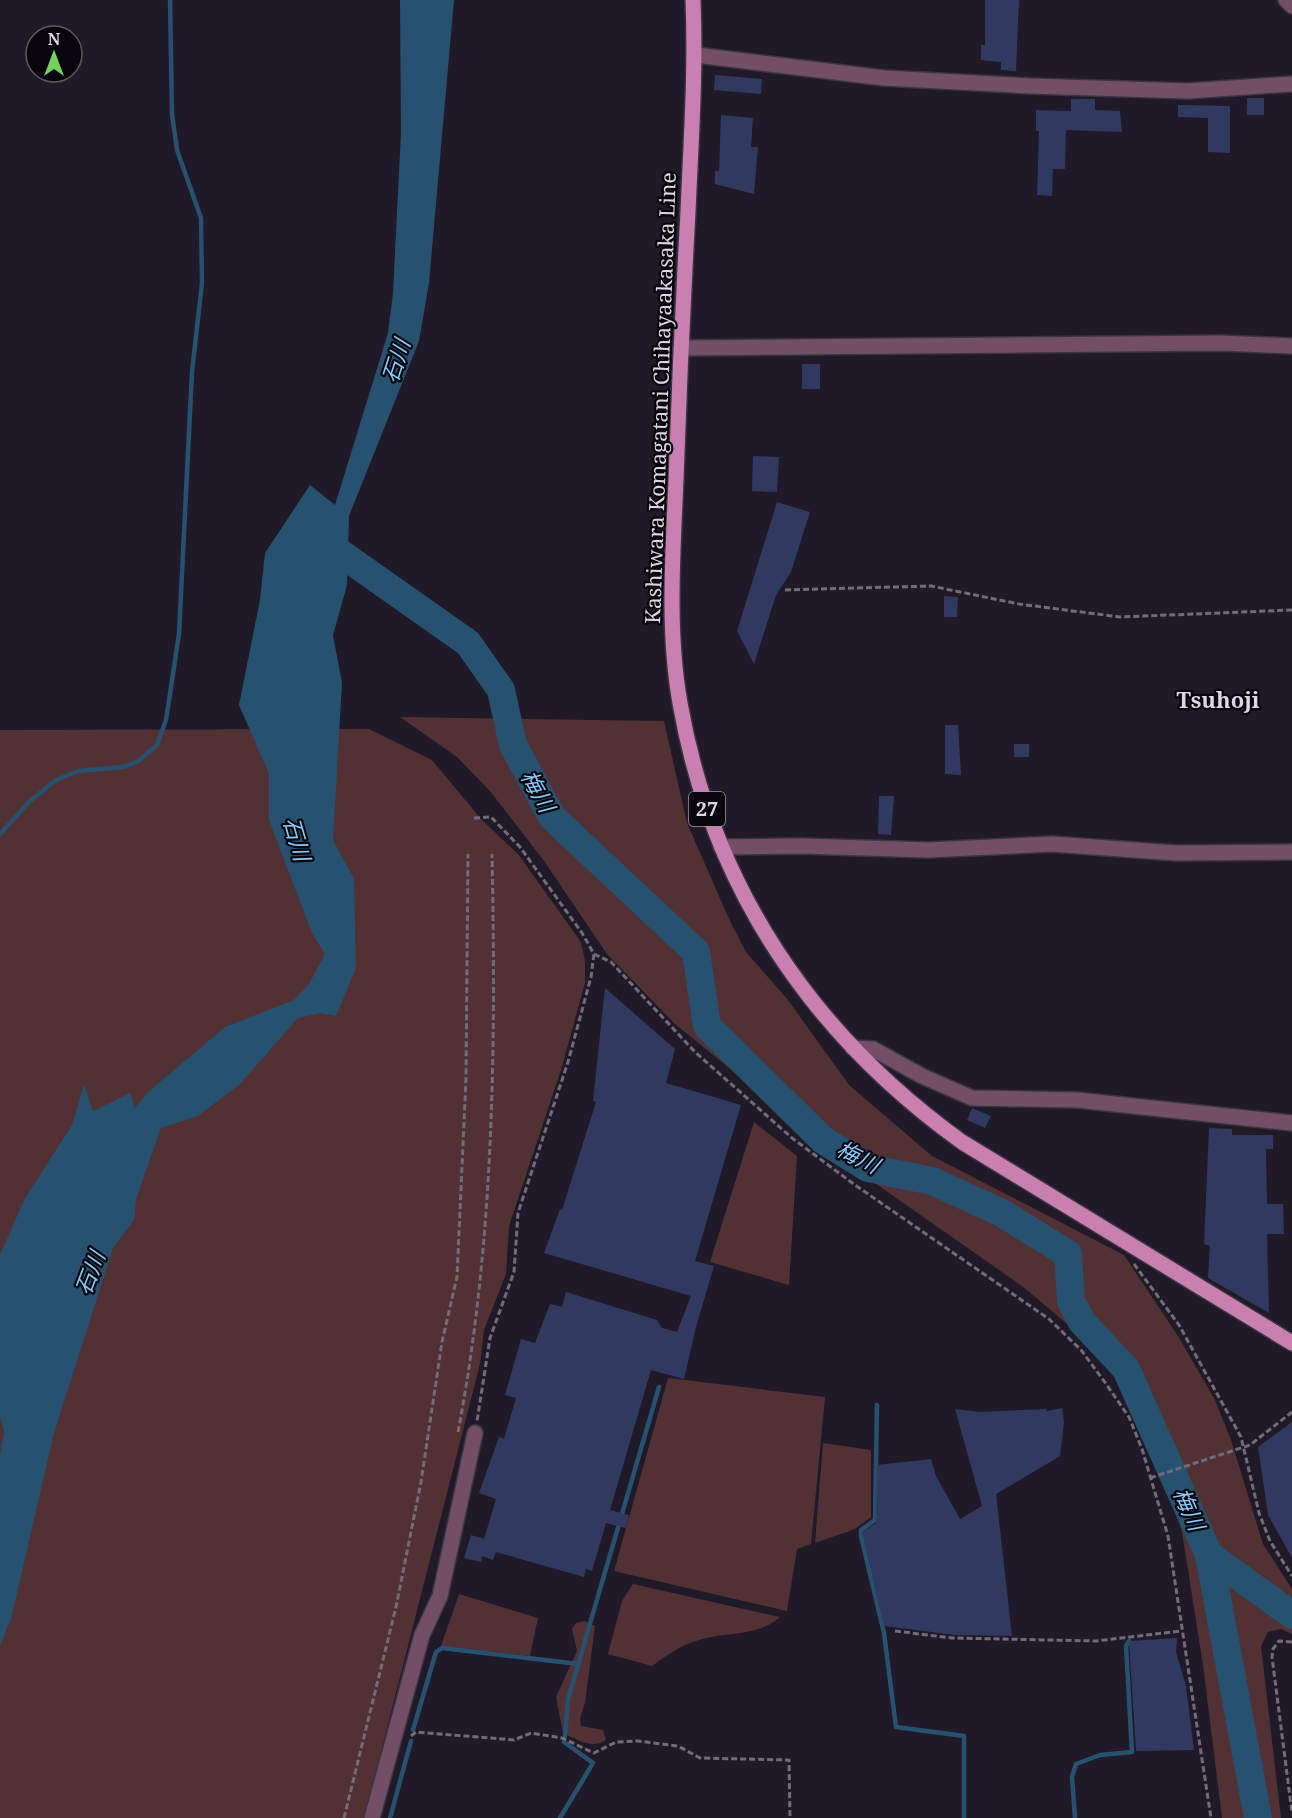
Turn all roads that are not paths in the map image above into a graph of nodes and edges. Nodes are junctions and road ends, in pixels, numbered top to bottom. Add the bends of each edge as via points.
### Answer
1 (693, 0) edge
2 (1286, 0) edge
3 (1292, 6) edge
4 (696, 55) junction
5 (1292, 84) edge
6 (1292, 346) edge
7 (681, 348) junction
8 (721, 847) junction
9 (1292, 852) edge
10 (853, 1048) junction
11 (1292, 1123) edge
12 (1292, 1343) edge
13 (475, 1433) road end
14 (372, 1818) edge

1 - 4 main road, Kashiwara Komagatani Chihayaakasaka Line / 27
2 - 3 street
4 - 5 street via 884,78 1188,91
4 - 7 main road, Kashiwara Komagatani Chihayaakasaka Line / 27
6 - 7 street via 1221,343
7 - 8 main road, Kashiwara Komagatani Chihayaakasaka Line / 27 via 673,559 675,662 692,761
8 - 9 street via 928,850 1052,844 1176,853
8 - 10 main road, Kashiwara Komagatani Chihayaakasaka Line / 27 via 748,905 783,964
10 - 11 street via 873,1049 972,1098 1077,1100
10 - 12 main road, Kashiwara Komagatani Chihayaakasaka Line / 27 via 911,1103 962,1142
13 - 14 street via 440,1596 422,1635

